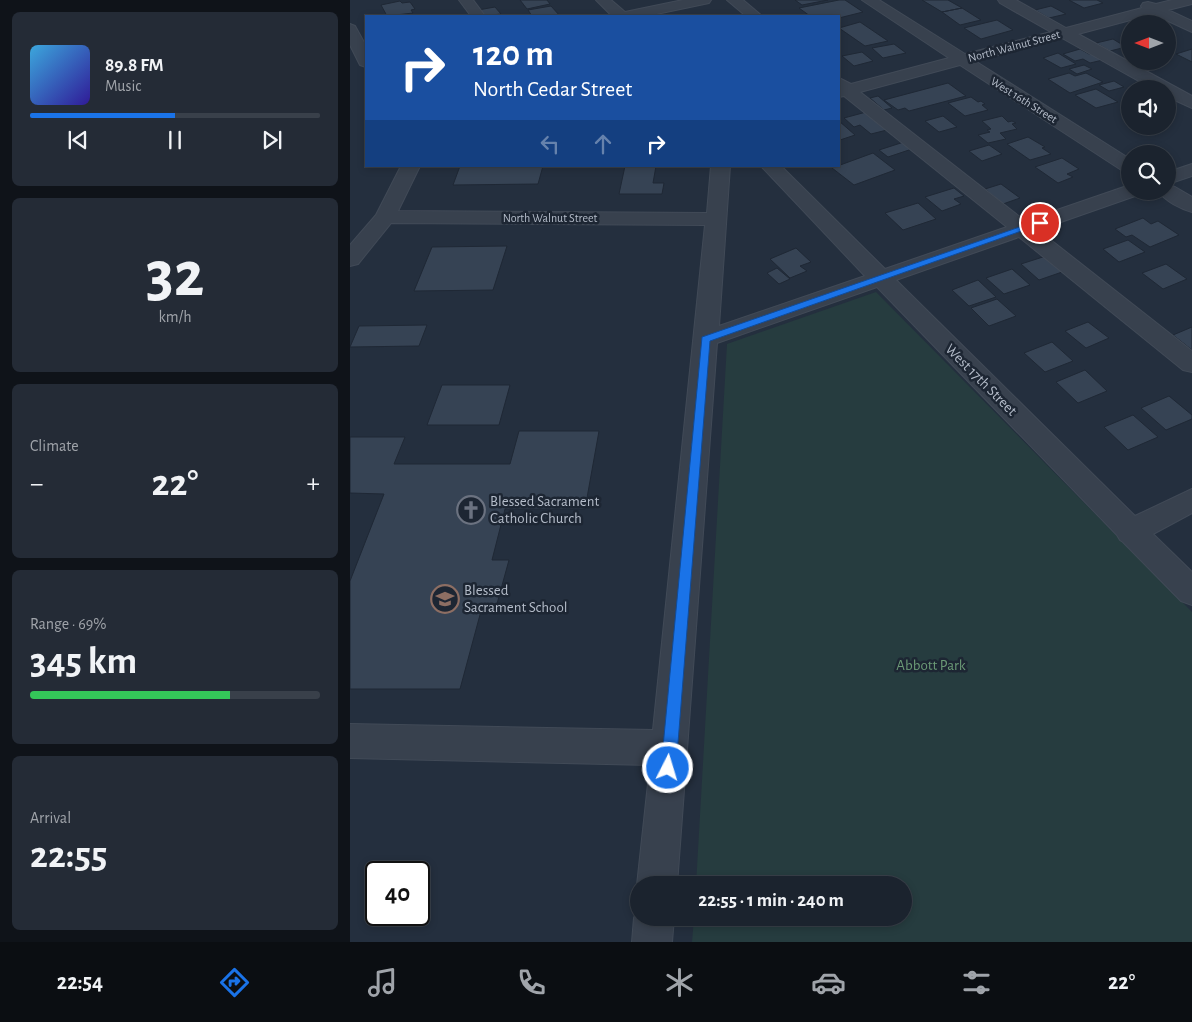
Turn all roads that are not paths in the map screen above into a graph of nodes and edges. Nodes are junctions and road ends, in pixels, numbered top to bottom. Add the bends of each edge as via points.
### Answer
1 (466, 0) edge
2 (603, 0) edge
3 (704, 0) edge
4 (734, 0) edge
5 (869, 0) edge
6 (1006, 0) edge
7 (1136, 0) edge
8 (1188, 0) edge
9 (1154, 9) junction
10 (477, 15) edge
11 (619, 15) edge
12 (633, 15) edge
13 (753, 15) edge
14 (1192, 27) edge
15 (350, 29) edge
16 (1064, 33) junction
17 (960, 60) junction
18 (364, 70) edge
19 (1150, 80) edge
20 (841, 88) edge
21 (1176, 94) edge
22 (1192, 103) edge
23 (1121, 161) edge
24 (410, 167) edge
25 (721, 167) edge
26 (771, 167) edge
27 (1192, 170) edge
28 (1176, 175) edge
29 (1121, 194) edge
30 (1176, 196) edge
31 (1192, 206) edge
32 (385, 217) junction
33 (716, 219) junction
34 (1022, 229) junction
35 (350, 259) edge
36 (880, 278) junction
37 (705, 339) junction
38 (1192, 364) edge
39 (1192, 500) edge
40 (1130, 532) junction
41 (1192, 592) edge
42 (350, 741) edge
43 (670, 748) junction
44 (658, 876) edge
45 (653, 926) edge
46 (652, 942) edge

1 - 10 street
2 - 11 street
3 - 12 street
4 - 13 street
5 - 17 street, West 16th Street
6 - 16 street
7 - 9 street
8 - 9 street, North Walnut Street
9 - 14 street
9 - 16 street, North Walnut Street
15 - 18 street
16 - 17 street, North Walnut Street
16 - 19 street
17 - 20 street, North Walnut Street
17 - 23 street, West 16th Street
20 - 34 street
21 - 22 street
24 - 32 street
25 - 33 street
26 - 36 street, West 17th Street
27 - 28 street
29 - 34 street
30 - 31 street
32 - 33 street, North Walnut Street
32 - 35 street
33 - 37 street
34 - 36 street
34 - 38 street
36 - 37 street
36 - 40 street, West 17th Street
37 - 43 street
39 - 40 street
40 - 41 street, West 17th Street
42 - 43 street
43 - 44 street
45 - 46 street

